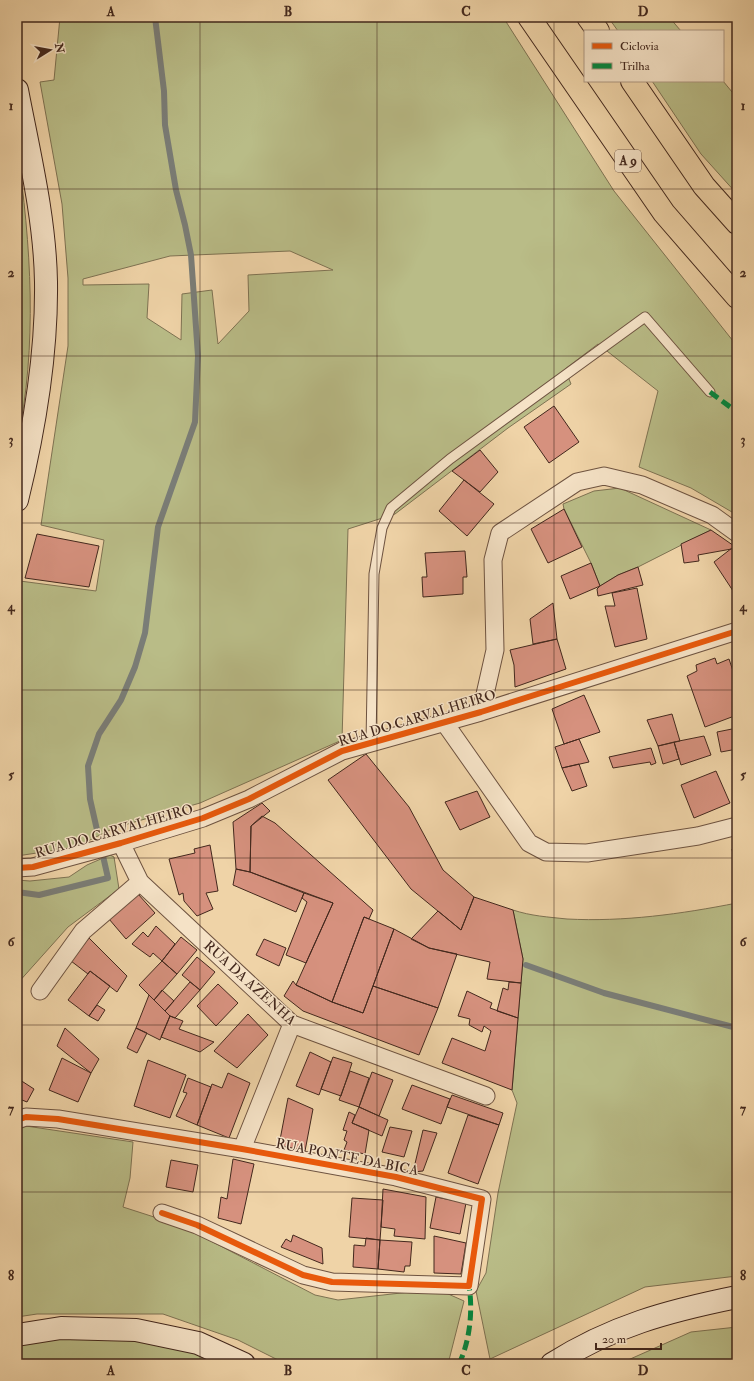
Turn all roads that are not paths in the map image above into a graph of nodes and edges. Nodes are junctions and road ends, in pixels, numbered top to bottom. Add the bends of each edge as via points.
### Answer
1 (529, 17) edge
2 (588, 17) edge
3 (597, 30) edge
4 (633, 82) edge
5 (17, 90) edge
6 (737, 223) edge
7 (737, 297) edge
8 (710, 392) dead end
9 (17, 500) edge
10 (737, 533) edge
11 (737, 631) edge
12 (481, 712) junction
13 (444, 722) junction
14 (371, 742) junction
15 (737, 826) edge
16 (121, 843) junction
17 (17, 868) edge
18 (140, 882) junction
19 (40, 991) dead end
20 (292, 1024) junction
21 (486, 1096) dead end
22 (17, 1120) edge
23 (242, 1149) junction
24 (162, 1213) dead end
25 (737, 1297) edge
26 (17, 1335) edge
27 (244, 1364) edge
28 (552, 1364) edge

1 - 7 highway, A 9 via 664,213
2 - 3 highway
4 - 6 highway via 704,186
5 - 9 main road via 40,218 46,281 44,350 26,462
8 - 14 lane via 645,317 450,459 391,508 382,528 374,574
10 - 12 street via 712,515 642,485 604,476 578,482 500,533 493,560 495,650
11 - 12 street, RUA DO CARVALHEIRO
12 - 13 street, RUA DO CARVALHEIRO
13 - 14 street, RUA DO CARVALHEIRO
13 - 15 street via 529,843 546,852 587,853 698,836
14 - 16 street, RUA DO CARVALHEIRO via 342,751 249,799 210,815
16 - 17 street, RUA DO CARVALHEIRO via 32,867
16 - 18 street, RUA DA AZENHA
18 - 19 street via 83,931
18 - 20 street, RUA DA AZENHA
20 - 21 street, RUA DA AZENHA
20 - 23 street
22 - 23 street, RUA PONTE DA BICA via 26,1117 58,1119
23 - 24 street, RUA PONTE DA BICA via 396,1177 482,1200 468,1286 332,1282 302,1275 197,1225
25 - 28 main road via 640,1320 582,1345
26 - 27 main road via 61,1328 136,1330 198,1343

